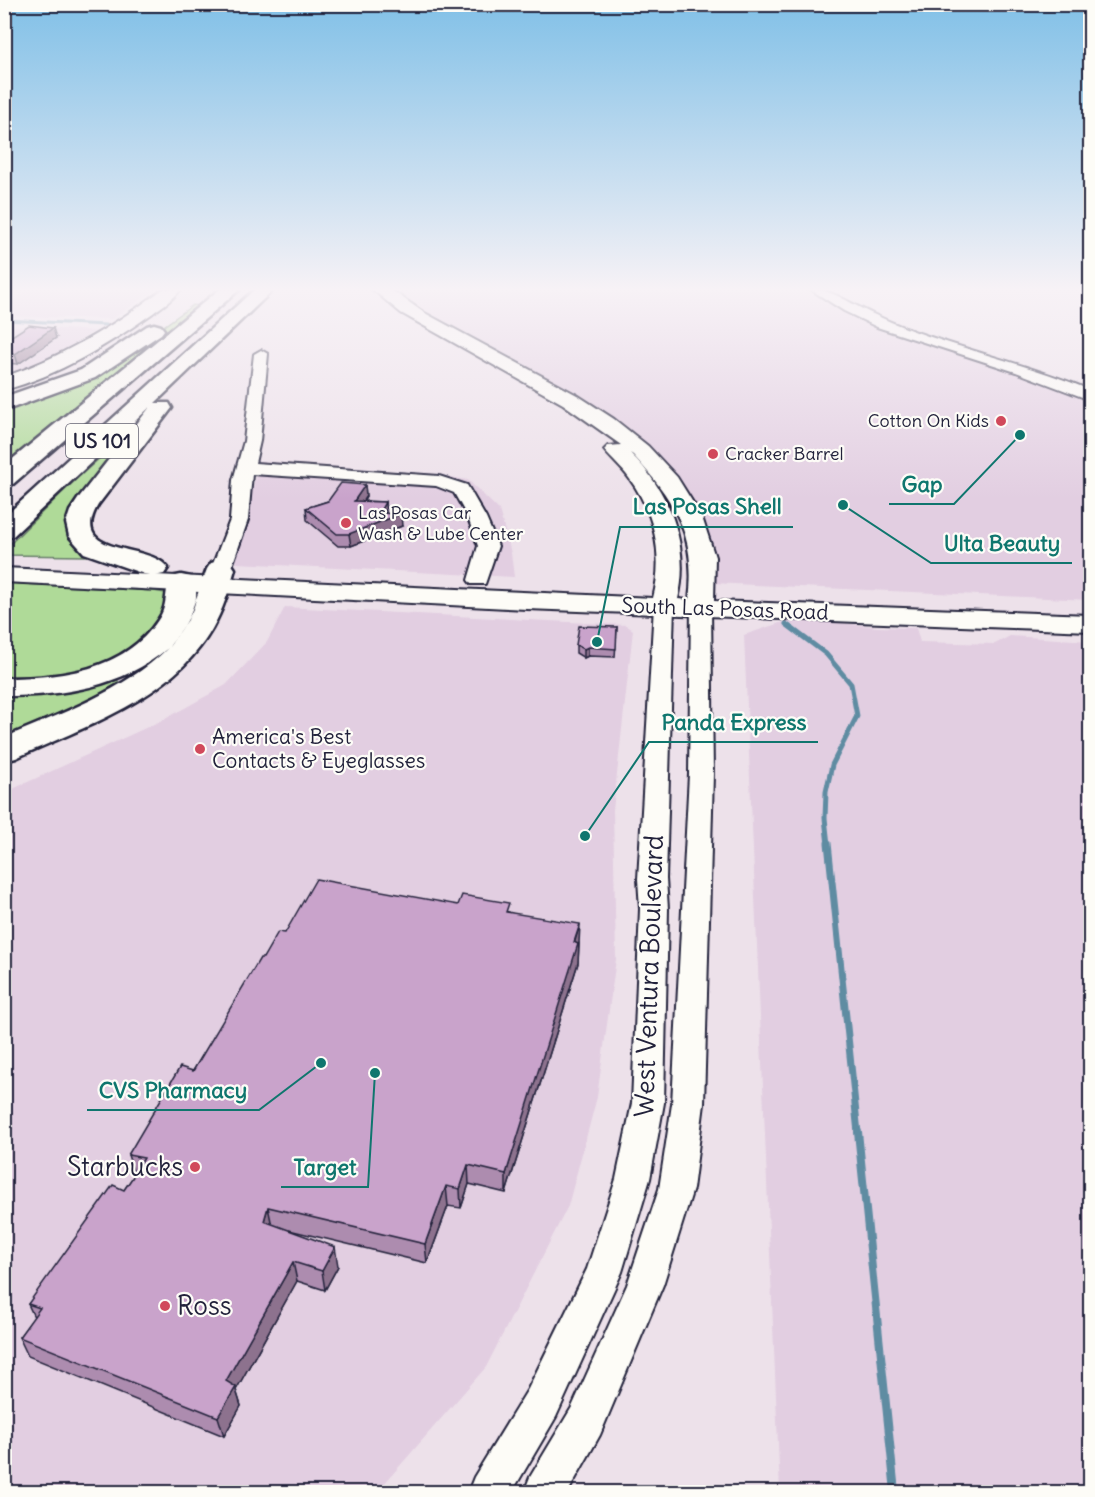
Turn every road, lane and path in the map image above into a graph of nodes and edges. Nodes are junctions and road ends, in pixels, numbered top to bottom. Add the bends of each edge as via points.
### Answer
1 (63, 359) edge
2 (112, 359) edge
3 (148, 359) edge
4 (191, 359) edge
5 (195, 359) edge
6 (260, 359) edge
7 (471, 359) edge
8 (495, 359) edge
9 (994, 359) edge
10 (4, 384) edge
11 (1090, 395) edge
12 (4, 405) edge
13 (245, 468) junction
14 (4, 479) edge
15 (40, 498) junction
16 (4, 531) edge
17 (4, 537) edge
18 (7, 567) edge
19 (154, 568) junction
20 (219, 577) junction
21 (478, 580) junction
22 (181, 583) junction
23 (666, 598) junction
24 (701, 599) junction
25 (1090, 607) edge
26 (1090, 623) edge
27 (4, 687) edge
28 (4, 751) edge
29 (489, 1492) edge
30 (545, 1492) edge

1 - 10 main road
2 - 12 highway via 74,380
3 - 14 highway, US 101
4 - 15 highway, US 101
5 - 19 highway via 88,502 78,523 84,540 96,549 123,559 144,561
6 - 13 street via 252,441
7 - 23 main road via 588,427 637,474 660,514 670,554
8 - 24 main road via 586,410 635,444 672,483 686,506 703,558
9 - 11 street
13 - 20 street via 239,520
13 - 21 street via 439,481 461,489 488,546
15 - 16 highway, US 101
15 - 17 highway
18 - 19 main road
18 - 22 main road
19 - 20 main road
20 - 21 main road, South Las Posas Road
20 - 22 main road
20 - 23 main road, South Las Posas Road via 400,596
20 - 28 highway via 213,599 187,645 153,677 114,700
21 - 23 main road, South Las Posas Road
22 - 27 highway via 183,594 178,611 146,653 111,670 62,684
23 - 24 main road, South Las Posas Road
23 - 29 street, West Ventura Boulevard via 652,879 648,1104 633,1179 604,1272 542,1403
24 - 25 main road, South Las Posas Road
24 - 26 main road, South Las Posas Road
24 - 30 street, West Ventura Boulevard via 701,774 688,1104 676,1189 640,1295 586,1421

